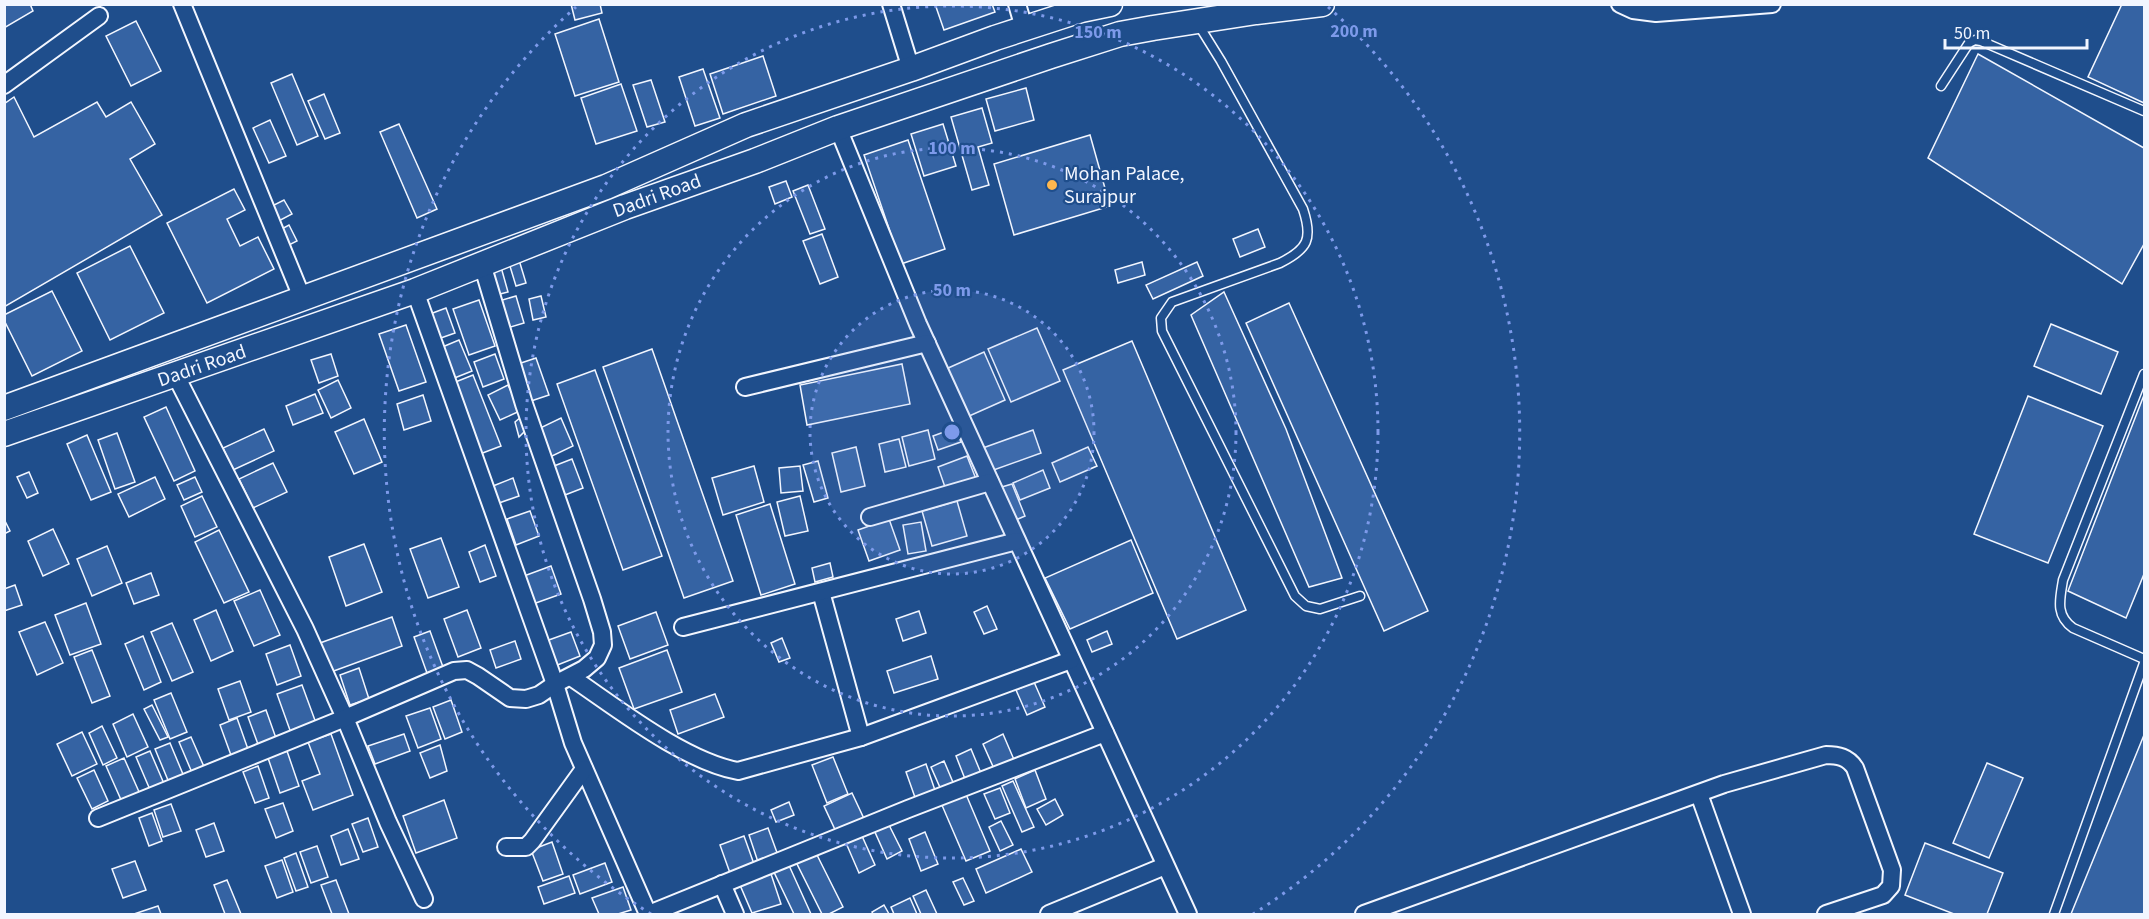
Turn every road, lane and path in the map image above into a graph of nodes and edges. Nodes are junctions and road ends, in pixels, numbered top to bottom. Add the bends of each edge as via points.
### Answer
1 (182, 4) edge
2 (891, 4) edge
3 (1017, 4) edge
4 (1110, 4) edge
5 (1322, 4) edge
6 (1620, 4) edge
7 (1773, 4) edge
8 (99, 16) dead end
9 (1196, 21) junction
10 (1024, 28) junction
11 (911, 69) junction
12 (4, 85) edge
13 (1941, 86) dead end
14 (2145, 111) edge
15 (838, 128) junction
16 (482, 264) junction
17 (415, 291) junction
18 (303, 300) junction
19 (927, 343) junction
20 (2145, 374) edge
21 (176, 376) junction
22 (745, 387) dead end
23 (4, 408) edge
24 (4, 434) edge
25 (990, 482) junction
26 (870, 517) dead end
27 (1017, 541) junction
28 (821, 592) junction
29 (1360, 596) dead end
30 (683, 627) dead end
31 (1071, 660) junction
32 (2145, 661) edge
33 (571, 677) junction
34 (555, 684) junction
35 (345, 717) junction
36 (1105, 734) junction
37 (861, 737) junction
38 (584, 769) junction
39 (1699, 794) junction
40 (98, 818) dead end
41 (506, 847) dead end
42 (1165, 866) junction
43 (722, 884) junction
44 (424, 899) dead end
45 (649, 915) edge
46 (735, 915) edge
47 (1049, 915) edge
48 (1188, 915) edge
49 (1364, 915) edge
50 (1742, 915) edge
51 (1826, 915) edge
52 (2054, 915) edge

1 - 18 street
2 - 11 street
3 - 10 street
4 - 10 main road, Dadri Road
5 - 9 main road, Dadri Road
6 - 7 street via 1656,13
8 - 12 street
9 - 15 main road, Dadri Road via 1120,34
9 - 29 lane via 1303,209 1308,241 1297,255 1280,263 1172,302 1161,318 1162,331 1296,596 1306,606 1320,609
10 - 11 main road, Dadri Road
11 - 18 main road, Dadri Road via 746,125 606,187
13 - 14 lane via 1969,43 1975,40
15 - 16 main road, Dadri Road
15 - 19 street
16 - 17 main road, Dadri Road
16 - 33 street via 524,404 602,632 603,645 597,658
17 - 21 main road, Dadri Road
17 - 34 street
18 - 23 main road, Dadri Road
19 - 22 street
19 - 25 street
20 - 32 lane via 2063,580 2060,608 2065,622 2073,628
21 - 24 main road, Dadri Road
21 - 35 street via 305,629
25 - 26 street
25 - 27 street
27 - 28 street
27 - 31 street
28 - 30 street
28 - 37 street
31 - 36 street
31 - 37 street
32 - 52 lane
33 - 34 street
33 - 37 street via 660,736 721,768 752,768
34 - 35 street via 539,695 518,700 467,670 454,671
34 - 38 street
35 - 40 street
35 - 44 street
36 - 42 street
36 - 43 street
38 - 41 street via 532,841 526,847
38 - 45 street
39 - 49 street
39 - 50 street
39 - 51 street via 1724,783 1826,755 1851,761 1892,870 1892,886 1883,895
42 - 47 street
42 - 48 street
43 - 45 street
43 - 46 street

